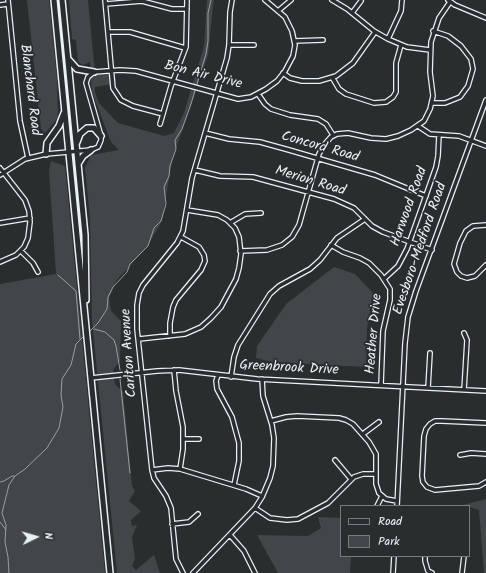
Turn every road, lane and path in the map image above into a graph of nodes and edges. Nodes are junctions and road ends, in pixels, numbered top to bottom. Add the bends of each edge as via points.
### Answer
1 (54, 0) edge
2 (62, 0) edge
3 (188, 0) edge
4 (232, 0) edge
5 (265, 0) edge
6 (291, 0) edge
7 (332, 0) edge
8 (402, 0) edge
9 (361, 1) edge
10 (449, 1) edge
11 (8, 2) edge
12 (106, 2) edge
13 (0, 5) edge
14 (187, 9) junction
15 (278, 11) junction
16 (352, 13) junction
17 (486, 18) edge
18 (434, 31) junction
19 (108, 32) junction
20 (375, 32) junction
21 (388, 39) junction
22 (323, 40) dead end
23 (294, 41) junction
24 (229, 45) junction
25 (254, 45) dead end
26 (402, 45) junction
27 (185, 48) junction
28 (430, 50) junction
29 (68, 59) junction
30 (112, 70) junction
31 (94, 72) junction
32 (283, 73) junction
33 (332, 77) junction
34 (173, 81) junction
35 (217, 93) junction
36 (258, 94) junction
37 (486, 100) edge
38 (432, 103) junction
39 (64, 109) junction
40 (163, 114) junction
41 (160, 124) dead end
42 (418, 126) junction
43 (205, 133) junction
44 (333, 135) junction
45 (439, 135) junction
46 (101, 136) junction
47 (472, 140) junction
48 (486, 146) edge
49 (77, 149) junction
50 (91, 150) junction
51 (69, 152) junction
52 (46, 154) junction
53 (28, 158) junction
54 (318, 159) junction
55 (78, 165) junction
56 (0, 168) edge
57 (195, 170) junction
58 (2, 174) edge
59 (308, 192) junction
60 (426, 196) junction
61 (188, 210) junction
62 (261, 213) dead end
63 (30, 218) junction
64 (365, 219) junction
65 (0, 223) edge
66 (230, 223) junction
67 (486, 225) edge
68 (181, 237) junction
69 (409, 242) junction
70 (331, 245) junction
71 (432, 250) junction
72 (21, 251) junction
73 (240, 251) junction
74 (0, 262) edge
75 (486, 265) edge
76 (38, 272) dead end
77 (384, 279) junction
78 (87, 333) junction
79 (464, 333) dead end
80 (170, 336) junction
81 (139, 339) junction
82 (430, 353) dead end
83 (174, 370) junction
84 (142, 373) junction
85 (218, 375) junction
86 (231, 376) junction
87 (91, 378) junction
88 (262, 379) junction
89 (381, 385) junction
90 (403, 386) junction
91 (428, 388) junction
92 (464, 390) junction
93 (486, 391) edge
94 (271, 421) junction
95 (379, 422) dead end
96 (486, 423) edge
97 (363, 434) junction
98 (184, 439) junction
99 (199, 439) dead end
100 (486, 454) edge
101 (460, 455) dead end
102 (335, 460) dead end
103 (180, 469) junction
104 (152, 470) junction
105 (376, 474) junction
106 (351, 479) junction
107 (486, 482) edge
108 (234, 485) junction
109 (262, 496) junction
110 (382, 496) junction
111 (397, 501) junction
112 (378, 505) edge
113 (397, 505) edge
114 (255, 508) junction
115 (198, 514) dead end
116 (172, 524) junction
117 (230, 535) junction
118 (394, 557) edge
119 (426, 557) edge
120 (464, 557) edge
121 (255, 572) edge
122 (110, 573) edge
123 (183, 573) edge
124 (193, 573) edge
125 (248, 573) edge
126 (393, 573) edge
127 (432, 573) edge
128 (462, 573) edge

1 - 39 highway
2 - 29 highway
3 - 14 street
4 - 24 street, Carlton Avenue
5 - 15 street, Bon Air Drive
6 - 15 street
7 - 16 street
8 - 21 street via 401,11
9 - 16 street
10 - 17 street
10 - 18 street
11 - 13 street
11 - 53 street, Blanchard Road via 20,121
12 - 14 street via 142,1 172,9
12 - 19 street
14 - 27 street
15 - 23 street, Bon Air Drive via 289,24
16 - 20 street
18 - 28 street
18 - 38 street via 448,36 461,46 471,59 473,69 468,86 460,97 445,103
19 - 27 street via 130,32
19 - 30 street
20 - 21 street
20 - 33 street via 353,63 342,73
21 - 26 street
22 - 23 street
23 - 32 street, Bon Air Drive via 293,56
24 - 25 street
24 - 35 street, Carlton Avenue
26 - 28 street
26 - 33 street via 396,63 397,89 393,97 386,102 374,103 346,94 339,89
27 - 34 street
28 - 38 street
29 - 31 highway via 77,68
29 - 49 highway
30 - 31 street, Bon Air Drive
30 - 34 street, Bon Air Drive via 136,71
30 - 40 street via 114,88 121,100
31 - 46 street via 86,82
32 - 33 street via 302,81
32 - 36 street, Bon Air Drive
34 - 35 street, Bon Air Drive
34 - 40 street
35 - 36 street, Bon Air Drive via 238,99
35 - 43 street, Carlton Avenue
36 - 44 street via 265,104 274,110 318,119 326,124
37 - 47 street, Evesboro-Medford Road
38 - 42 street
39 - 51 highway
39 - 52 highway via 61,122 47,143
40 - 41 street
42 - 44 street via 386,139 348,133
42 - 45 street via 428,133
43 - 54 street, Concord Road via 229,139 260,142
43 - 57 street, Carlton Avenue
44 - 54 street via 324,144
45 - 47 street
45 - 60 street, Harwood Road via 437,163
46 - 49 highway via 94,128 84,129 80,134
46 - 50 street via 98,147
47 - 48 street
47 - 71 street, Evesboro-Medford Road
49 - 50 street
49 - 51 street
49 - 55 highway
50 - 55 highway via 83,156
51 - 52 street
51 - 78 highway
52 - 53 street
53 - 58 street
54 - 59 street
54 - 60 street, Concord Road via 375,175
55 - 78 highway via 86,248
56 - 58 street
57 - 59 street, Merion Road via 220,176 253,177
57 - 61 street, Carlton Avenue
58 - 63 street via 25,200
59 - 64 street, Merion Road via 348,205
59 - 73 street via 298,229 289,241 268,250
60 - 69 street, Harwood Road
61 - 66 street via 218,215
61 - 68 street, Carlton Avenue
62 - 66 street via 245,214
63 - 65 street
63 - 72 street via 28,238
64 - 69 street, Merion Road via 383,232
64 - 70 street via 340,235
66 - 73 street via 239,237
67 - 75 street via 473,226 466,231 454,264 457,272 467,278 477,274
68 - 80 street via 199,247 205,261 173,307
68 - 81 street, Carlton Avenue via 139,293 136,309
69 - 71 street, Merion Road
69 - 77 street, Harwood Road via 400,263
70 - 77 street, Heather Drive via 366,261
70 - 86 street via 317,264 270,294 238,345
71 - 90 street, Evesboro-Medford Road via 408,317
72 - 74 street
72 - 76 street
73 - 80 street via 236,279 221,307 195,331
77 - 89 street, Heather Drive via 391,294 383,331
78 - 87 highway
79 - 92 street via 467,340
80 - 81 street
81 - 84 street, Carlton Avenue
82 - 91 street
83 - 84 street, Greenbrook Drive
83 - 85 street, Greenbrook Drive
83 - 98 street
84 - 87 street, Greenbrook Drive
84 - 104 street, Carlton Avenue
85 - 86 street, Greenbrook Drive
85 - 108 street via 216,386 233,421 239,443 239,461
86 - 88 street, Greenbrook Drive
87 - 122 highway
88 - 89 street, Greenbrook Drive
88 - 94 street via 263,396
89 - 90 street, Greenbrook Drive
90 - 91 street, Greenbrook Drive
90 - 111 street, Evesboro-Medford Road
91 - 92 street, Greenbrook Drive
92 - 93 street, Greenbrook Drive
94 - 97 street via 290,417 339,418 353,424
94 - 109 street via 273,466
95 - 97 street
96 - 107 street via 442,420 430,424 424,436 422,476 426,487 435,490 478,486
97 - 105 street via 376,454
98 - 99 street
98 - 103 street
100 - 101 street
102 - 106 street
103 - 104 street
103 - 108 street
104 - 116 street, Carlton Avenue via 169,504
105 - 106 street via 360,475
105 - 110 street via 377,490
106 - 114 street via 326,505 298,520 270,518
108 - 109 street
109 - 114 street
110 - 111 street
110 - 112 street
111 - 113 street, Evesboro-Medford Road
114 - 117 street
115 - 116 street via 189,522
116 - 123 street, Carlton Avenue via 176,559
117 - 121 street via 244,552
117 - 124 street
118 - 126 street
119 - 127 street via 428,571
120 - 128 street
121 - 125 street

